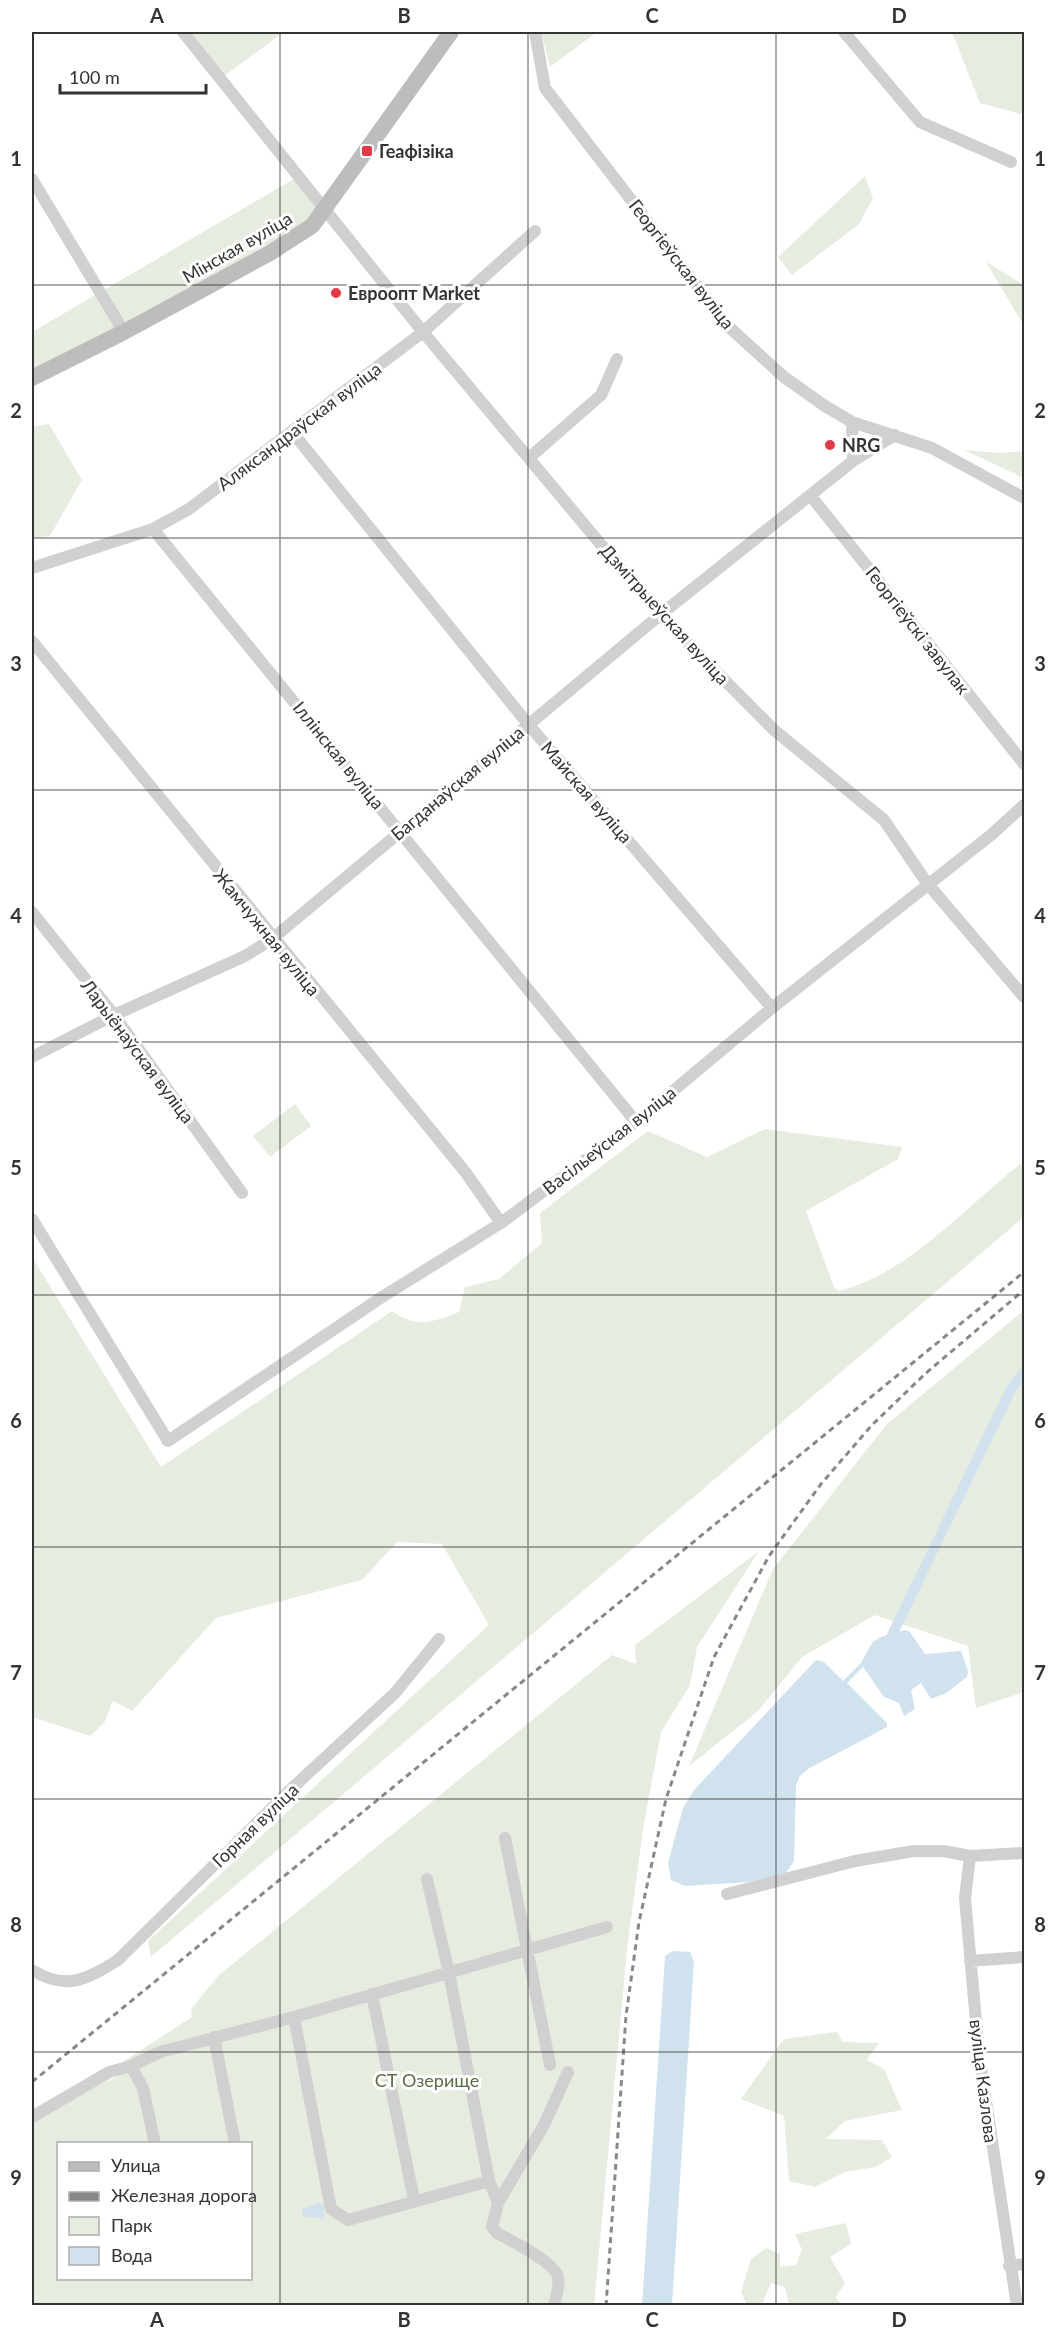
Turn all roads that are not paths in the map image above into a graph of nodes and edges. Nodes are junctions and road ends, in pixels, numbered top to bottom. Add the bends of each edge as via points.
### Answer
1 (183, 32) edge
2 (451, 32) edge
3 (535, 32) edge
4 (844, 32) edge
5 (1011, 162) dead end
6 (32, 179) edge
7 (326, 210) junction
8 (535, 231) dead end
9 (124, 332) junction
10 (423, 332) junction
11 (617, 359) dead end
12 (32, 378) edge
13 (852, 422) junction
14 (293, 433) junction
15 (895, 435) junction
16 (529, 458) junction
17 (854, 461) junction
18 (811, 496) junction
19 (1024, 498) edge
20 (153, 529) junction
21 (32, 568) edge
22 (660, 615) junction
23 (32, 641) edge
24 (528, 724) junction
25 (1024, 764) edge
26 (1024, 805) edge
27 (400, 830) junction
28 (927, 883) junction
29 (32, 912) edge
30 (272, 939) junction
31 (1024, 997) edge
32 (772, 1008) junction
33 (114, 1014) junction
34 (32, 1057) edge
35 (636, 1122) junction
36 (242, 1193) dead end
37 (32, 1219) edge
38 (501, 1223) junction
39 (439, 1639) dead end
40 (505, 1838) dead end
41 (1024, 1853) edge
42 (970, 1856) junction
43 (428, 1879) dead end
44 (727, 1894) dead end
45 (608, 1927) dead end
46 (528, 1951) junction
47 (1024, 1957) edge
48 (970, 1961) junction
49 (32, 1970) edge
50 (449, 1973) junction
51 (372, 1994) junction
52 (294, 2017) junction
53 (214, 2037) junction
54 (550, 2065) dead end
55 (127, 2067) junction
56 (568, 2072) dead end
57 (32, 2117) edge
58 (155, 2142) edge
59 (235, 2142) edge
60 (489, 2181) junction
61 (414, 2200) junction
62 (498, 2203) junction
63 (1024, 2264) edge
64 (1009, 2266) junction
65 (554, 2306) edge
66 (1017, 2306) edge

1 - 7 street, Дзмітрыеўская вуліца
2 - 7 main road, Мінская вуліца
3 - 13 street, Георгіеўская вуліца via 545,88 729,327 801,390
4 - 5 street via 920,123
6 - 9 street
7 - 9 main road, Мінская вуліца via 301,235
7 - 10 street, Дзмітрыеўская вуліца
8 - 10 street, Аляксандраўская вуліца
9 - 12 main road, Мінская вуліца
10 - 14 street, Аляксандраўская вуліца
10 - 16 street, Дзмітрыеўская вуліца
11 - 16 street via 601,395
13 - 15 street, Георгіеўская вуліца
13 - 17 street
14 - 20 street, Аляксандраўская вуліца via 189,509
14 - 24 street, Майская вуліца
15 - 17 street, Багданаўская вуліца
15 - 19 street, Георгіеўская вуліца via 932,448
16 - 22 street, Дзмітрыеўская вуліца
17 - 18 street, Багданаўская вуліца
18 - 22 street, Багданаўская вуліца
18 - 25 street, Георгіеўскі завулак
20 - 21 street, Аляксандраўская вуліца
20 - 27 street, Іллінская вуліца
22 - 24 street, Багданаўская вуліца
22 - 28 street, Дзмітрыеўская вуліца via 774,730 884,820
23 - 30 street, Жамчужная вуліца
24 - 27 street, Багданаўская вуліца
24 - 32 street, Майская вуліца
26 - 28 street, Васільеўская вуліца
27 - 30 street, Багданаўская вуліца
27 - 35 street, Іллінская вуліца
28 - 31 street, Дзмітрыеўская вуліца
28 - 32 street, Васільеўская вуліца
29 - 33 street, Ларыёнаўская вуліца
30 - 33 street, Багданаўская вуліца via 216,970
30 - 38 street, Жамчужная вуліца via 466,1173
32 - 35 street, Васільеўская вуліца
33 - 34 street, Багданаўская вуліца
33 - 36 street, Ларыёнаўская вуліца
35 - 38 street, Васільеўская вуліца
37 - 38 street, Васільеўская вуліца via 168,1441 382,1297
39 - 49 street, Горная вуліца via 395,1693 117,1960 88,1977 53,1982
40 - 46 street
41 - 42 street
42 - 44 street via 914,1851 855,1861
42 - 48 street, вуліца Казлова via 965,1898
43 - 50 street
45 - 46 street
46 - 50 street
46 - 54 street
47 - 48 street
48 - 64 street, вуліца Казлова
50 - 51 street
50 - 60 street
51 - 52 street
51 - 61 street
52 - 53 street
52 - 61 street via 332,2209 348,2220
53 - 55 street via 160,2052
53 - 59 street
55 - 57 street via 109,2072
55 - 58 street via 143,2088
56 - 62 street via 544,2125
60 - 61 street
60 - 62 street
62 - 65 street via 491,2221 497,2233 548,2264 558,2276
63 - 64 street
64 - 66 street, вуліца Казлова

